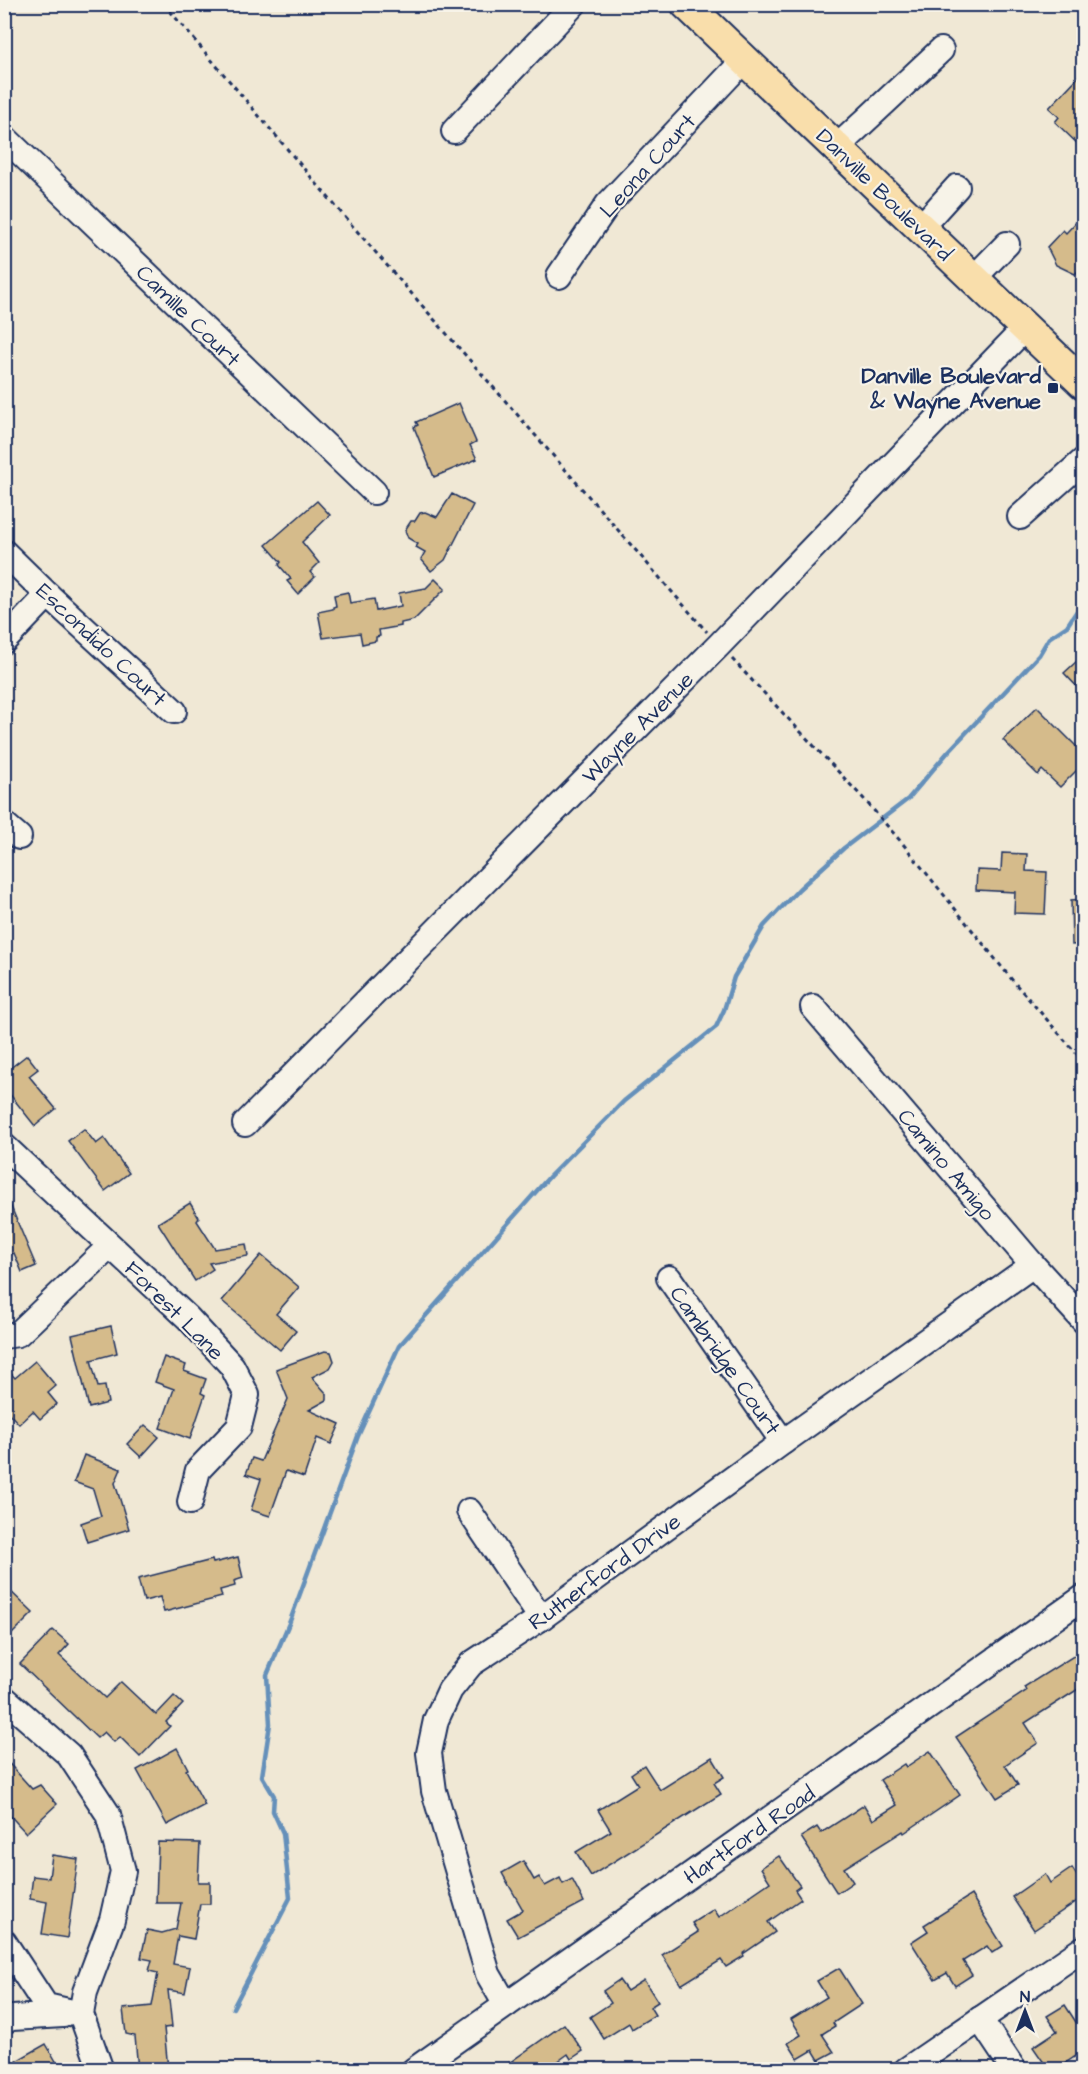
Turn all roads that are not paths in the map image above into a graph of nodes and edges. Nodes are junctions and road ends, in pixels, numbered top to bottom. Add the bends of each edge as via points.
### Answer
1 (574, 4) edge
2 (686, 4) edge
3 (941, 50) dead end
4 (744, 60) junction
5 (454, 131) dead end
6 (4, 137) edge
7 (836, 148) junction
8 (957, 187) dead end
9 (921, 228) junction
10 (1007, 244) dead end
11 (560, 276) dead end
12 (974, 279) junction
13 (1026, 327) junction
14 (1083, 384) edge
15 (1083, 460) edge
16 (374, 492) dead end
17 (1020, 517) dead end
18 (4, 552) edge
19 (48, 595) junction
20 (4, 641) edge
21 (174, 711) dead end
22 (813, 1006) dead end
23 (244, 1124) dead end
24 (4, 1146) edge
25 (110, 1246) junction
26 (1033, 1265) junction
27 (669, 1278) dead end
28 (1083, 1321) edge
29 (4, 1336) edge
30 (783, 1442) junction
31 (190, 1502) dead end
32 (469, 1511) dead end
33 (1083, 1597) edge
34 (540, 1618) junction
35 (4, 1698) edge
36 (4, 1942) edge
37 (1083, 1948) edge
38 (506, 2005) junction
39 (81, 2014) junction
40 (980, 2019) junction
41 (4, 2021) edge
42 (101, 2070) edge
43 (414, 2070) edge
44 (906, 2070) edge
45 (1014, 2070) edge

1 - 5 street
2 - 4 main road, Danville Boulevard
3 - 7 street
4 - 7 main road, Danville Boulevard
4 - 11 street, Leona Court via 608,204
6 - 16 street, Camille Court
7 - 9 main road, Danville Boulevard
8 - 9 street
9 - 12 main road, Danville Boulevard
10 - 12 street
12 - 13 main road, Danville Boulevard
13 - 14 main road, Danville Boulevard
13 - 23 street, Wayne Avenue via 719,645
15 - 17 street
18 - 19 street, Escondido Court
19 - 20 street
19 - 21 street, Escondido Court
22 - 26 street, Camino Amigo
24 - 25 street, Forest Lane
25 - 29 street via 18,1334
25 - 31 street, Forest Lane via 188,1318 232,1366 248,1395 239,1427 198,1470
26 - 28 street, Camino Amigo
26 - 30 street, Rutherford Drive
27 - 30 street, Cambridge Court
30 - 34 street, Rutherford Drive
32 - 34 street
33 - 38 street, Hartford Road
34 - 38 street, Rutherford Drive via 471,1664 450,1690 436,1720 429,1753 434,1791 488,1974
35 - 39 street via 69,1755 108,1814 123,1871 112,1920
36 - 39 street via 46,2006
37 - 40 street
38 - 43 street, Hartford Road
39 - 41 street
39 - 42 street
40 - 44 street
40 - 45 street

